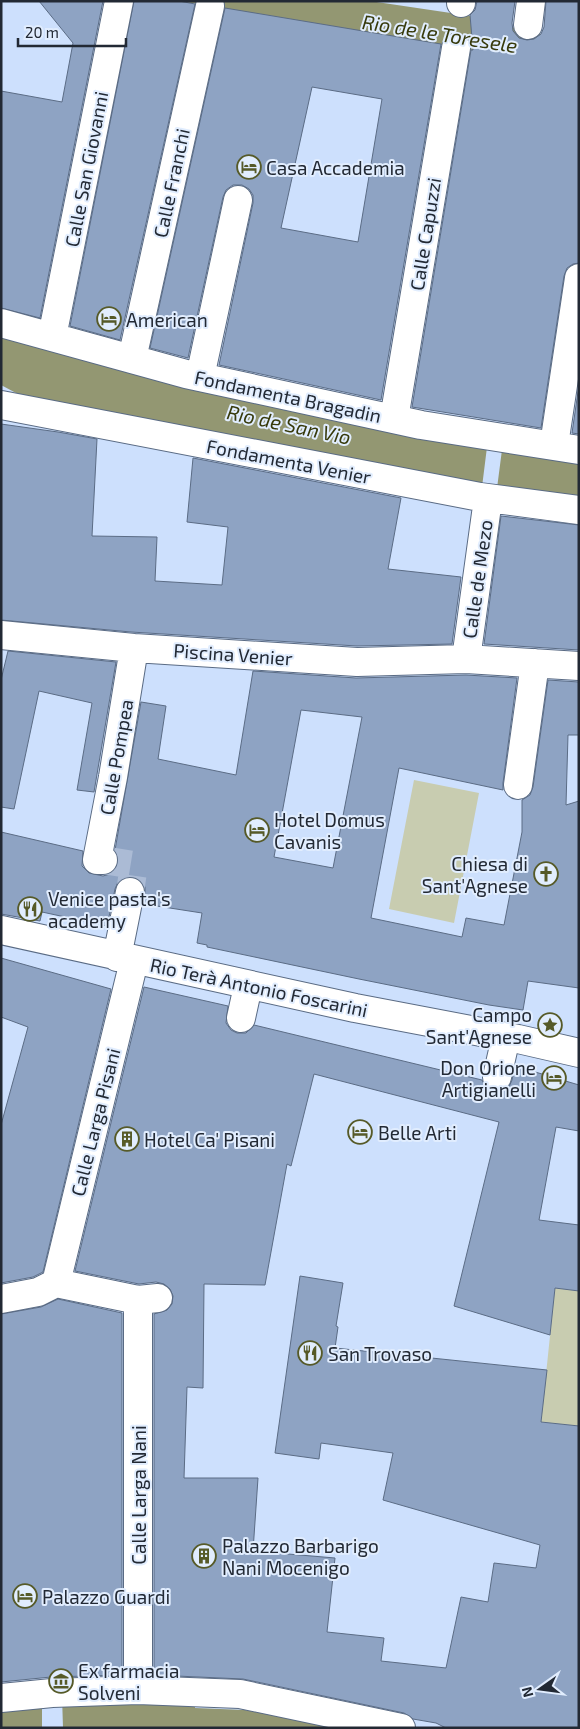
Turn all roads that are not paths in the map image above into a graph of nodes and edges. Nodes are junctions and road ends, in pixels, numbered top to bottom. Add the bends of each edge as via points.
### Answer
1 (119, 1) edge
2 (210, 6) dead end
3 (456, 48) dead end
4 (238, 200) dead end
5 (579, 278) edge
6 (1, 323) edge
7 (52, 337) junction
8 (132, 359) junction
9 (200, 377) junction
10 (1, 405) edge
11 (394, 419) junction
12 (566, 448) edge
13 (488, 498) junction
14 (579, 510) edge
15 (3, 642) edge
16 (134, 648) junction
17 (466, 659) junction
18 (535, 663) junction
19 (579, 666) edge
20 (518, 785) dead end
21 (103, 860) dead end
22 (130, 892) tunnel mouth
23 (1, 930) edge
24 (125, 959) junction
25 (248, 986) junction
26 (241, 1018) dead end
27 (512, 1038) junction
28 (579, 1053) edge
29 (497, 1077) dead end
30 (47, 1288) junction
31 (1, 1299) edge
32 (138, 1690) junction
33 (1, 1698) edge
34 (401, 1728) edge

1 - 7 street, Calle San Giovanni
2 - 8 street, Calle Franchi
3 - 11 street, Calle Capuzzi
4 - 9 street
5 - 12 street
6 - 7 street, Fondamenta Bragadin
7 - 8 street, Fondamenta Bragadin
8 - 9 street, Fondamenta Bragadin
9 - 11 street, Fondamenta Bragadin
10 - 13 street, Fondamenta Venier
11 - 12 street, Fondamenta Bragadin
13 - 14 street, Fondamenta Venier
13 - 17 street, Calle de Mezo
15 - 16 street, Piscina Venier
16 - 17 street, Piscina Venier via 357,662
16 - 21 street, Calle Pompea via 97,860
17 - 18 street, Piscina Venier
18 - 19 street, Piscina Venier
18 - 20 street
22 - 24 street
23 - 24 street, Rio Terà Antonio Foscarini
24 - 25 street, Rio Terà Antonio Foscarini
24 - 30 street, Calle Larga Pisani
25 - 26 street
25 - 27 street, Rio Terà Antonio Foscarini
27 - 28 street
27 - 29 street
30 - 31 street
30 - 32 street, Calle Larga Nani via 148,1299
32 - 33 street
32 - 34 street via 240,1694

